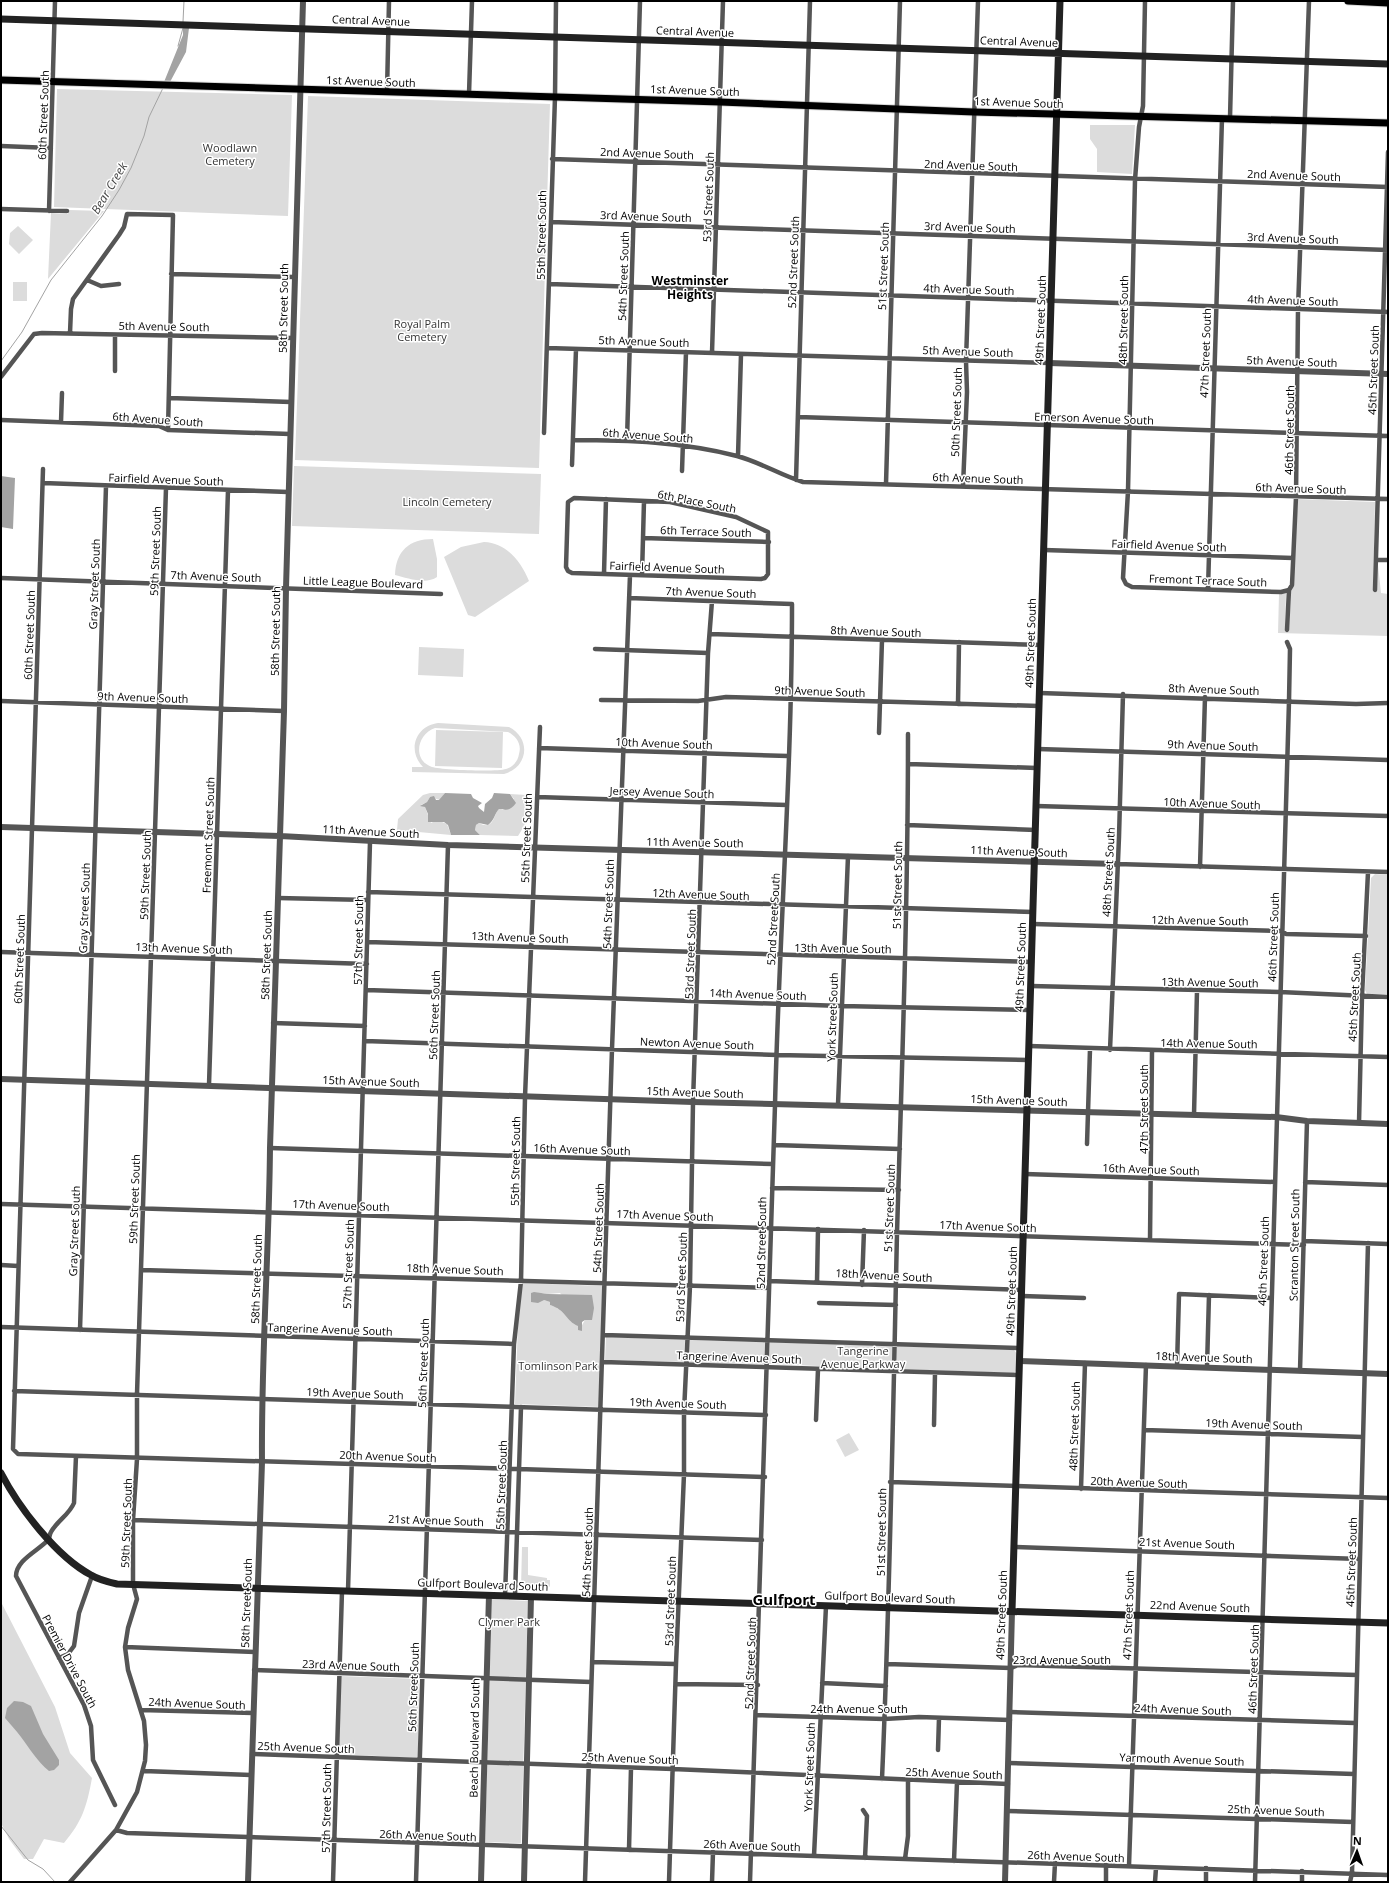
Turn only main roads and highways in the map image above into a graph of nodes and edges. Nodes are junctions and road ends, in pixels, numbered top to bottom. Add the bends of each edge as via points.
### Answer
1 (1060, 1) edge
2 (1348, 1) edge
3 (1388, 3) edge
4 (1, 19) edge
5 (1059, 53) junction
6 (1388, 64) edge
7 (1, 80) edge
8 (1057, 114) junction
9 (1388, 123) edge
10 (1, 1473) edge
11 (1012, 1611) junction
12 (1388, 1623) edge

1 - 5 main road, 49th Street South
2 - 3 main road
4 - 5 main road, Central Avenue
5 - 6 main road, Central Avenue
5 - 8 main road, 49th Street South
7 - 8 main road, 1st Avenue South
8 - 9 main road, 1st Avenue South
8 - 11 main road, 49th Street South
10 - 11 main road, Gulfport Boulevard South via 24,1510 49,1539 73,1563 92,1576 110,1582
11 - 12 main road, 22nd Avenue South

